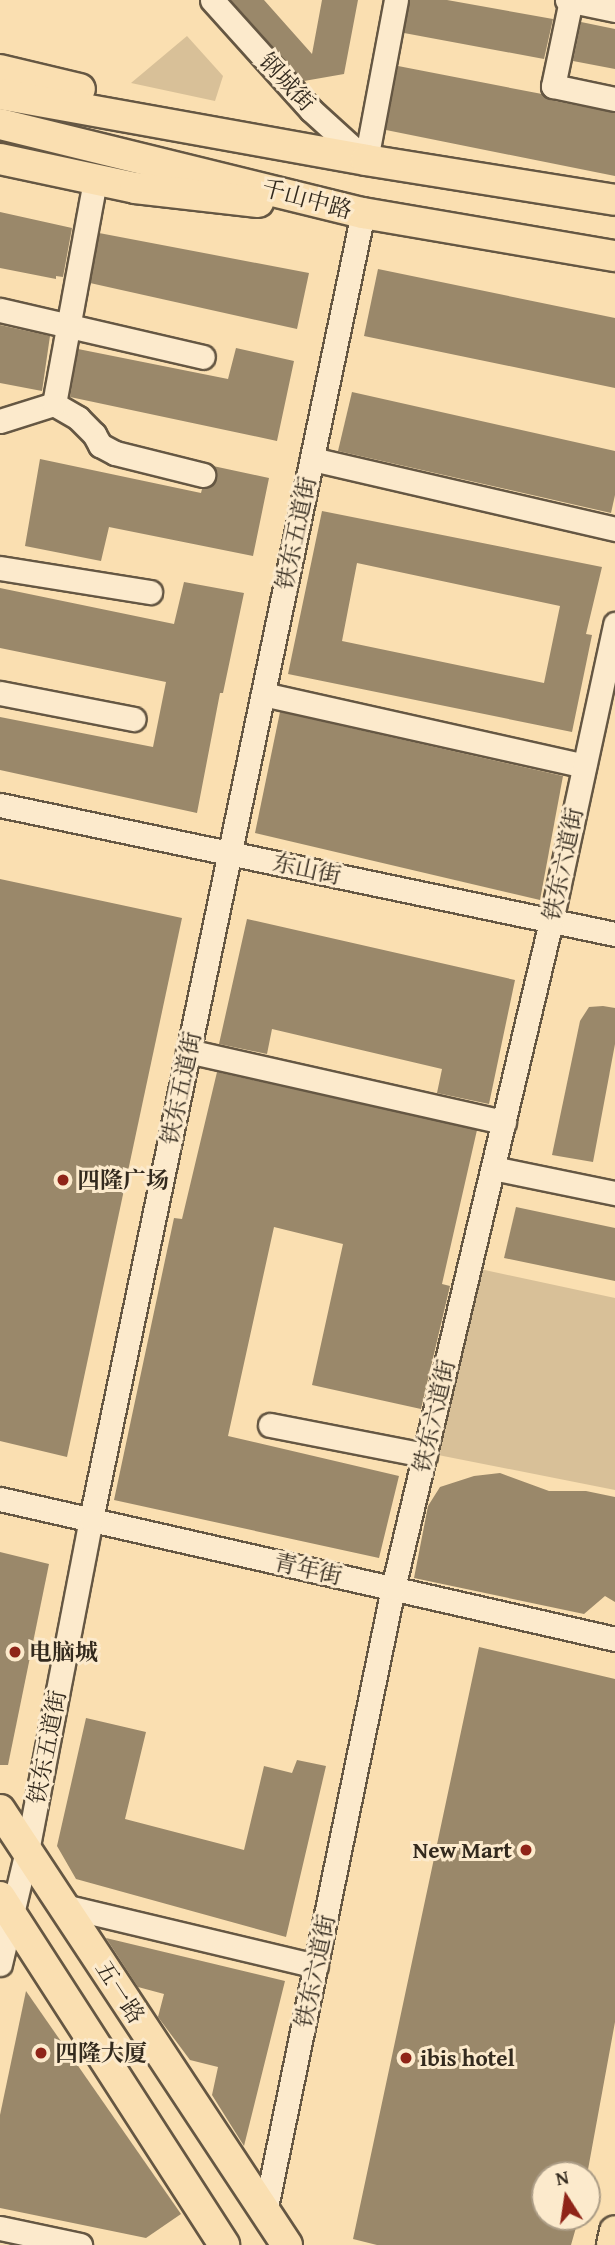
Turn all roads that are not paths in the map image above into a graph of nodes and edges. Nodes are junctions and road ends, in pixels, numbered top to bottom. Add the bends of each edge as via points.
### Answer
1 (212, 0) edge
2 (396, 0) edge
3 (569, 0) edge
4 (615, 10) edge
5 (2, 86) edge
6 (615, 99) edge
7 (2, 125) edge
8 (0, 159) edge
9 (366, 160) junction
10 (95, 180) junction
11 (615, 200) edge
12 (363, 213) junction
13 (615, 256) edge
14 (0, 310) edge
15 (68, 325) junction
16 (203, 356) dead end
17 (54, 404) junction
18 (0, 421) edge
19 (312, 459) junction
20 (203, 475) dead end
21 (615, 530) edge
22 (0, 568) edge
23 (150, 592) dead end
24 (615, 624) edge
25 (0, 693) edge
26 (263, 694) junction
27 (134, 719) dead end
28 (584, 766) junction
29 (0, 805) edge
30 (230, 853) junction
31 (551, 921) junction
32 (615, 934) edge
33 (188, 1051) junction
34 (504, 1122) junction
35 (493, 1168) junction
36 (615, 1193) edge
37 (270, 1425) dead end
38 (425, 1455) junction
39 (0, 1499) edge
40 (91, 1519) junction
41 (393, 1588) junction
42 (615, 1639) edge
43 (0, 1810) edge
44 (27, 1851) junction
45 (5, 1905) edge
46 (64, 1906) junction
47 (0, 1964) edge
48 (316, 1966) junction
49 (265, 2212) junction
50 (0, 2228) edge
51 (615, 2231) edge
52 (80, 2245) edge
53 (224, 2245) edge
54 (287, 2245) edge
55 (612, 2245) edge

1 - 9 street, 钢城街 via 311,110
2 - 9 street
3 - 4 street
3 - 6 street via 553,86
5 - 9 main road, 千山中路
7 - 12 main road, 千山中路
8 - 10 main road
9 - 11 main road, 千山中路
10 - 12 main road
10 - 15 street
12 - 13 main road, 千山中路
12 - 19 street, 铁东五道街
14 - 15 street
15 - 16 street
15 - 17 street
17 - 18 street
17 - 20 street via 78,418 100,445 115,453
19 - 21 street
19 - 26 street, 铁东五道街
22 - 23 street
24 - 28 street, 铁东六道街
25 - 27 street
26 - 28 street
26 - 30 street, 铁东五道街
28 - 31 street, 铁东六道街
29 - 30 street, 东山街
30 - 31 street, 东山街
30 - 33 street, 铁东五道街
31 - 32 street, 东山街
31 - 34 street, 铁东六道街
33 - 34 street
33 - 40 street, 铁东五道街
34 - 35 street, 铁东六道街
35 - 36 street
35 - 38 street, 铁东六道街
37 - 38 street
38 - 41 street, 铁东六道街
39 - 40 street, 青年街
40 - 41 street, 青年街
40 - 44 street, 铁东五道街
41 - 42 street, 青年街
41 - 48 street, 铁东六道街
43 - 44 main road, 五一路
44 - 45 street, 铁东五道街
44 - 46 main road, 五一路
45 - 47 street, 铁东五道街
45 - 53 main road
46 - 48 street
46 - 49 main road, 五一路
48 - 49 street, 铁东六道街
49 - 54 main road, 五一路
50 - 52 street
51 - 55 main road

